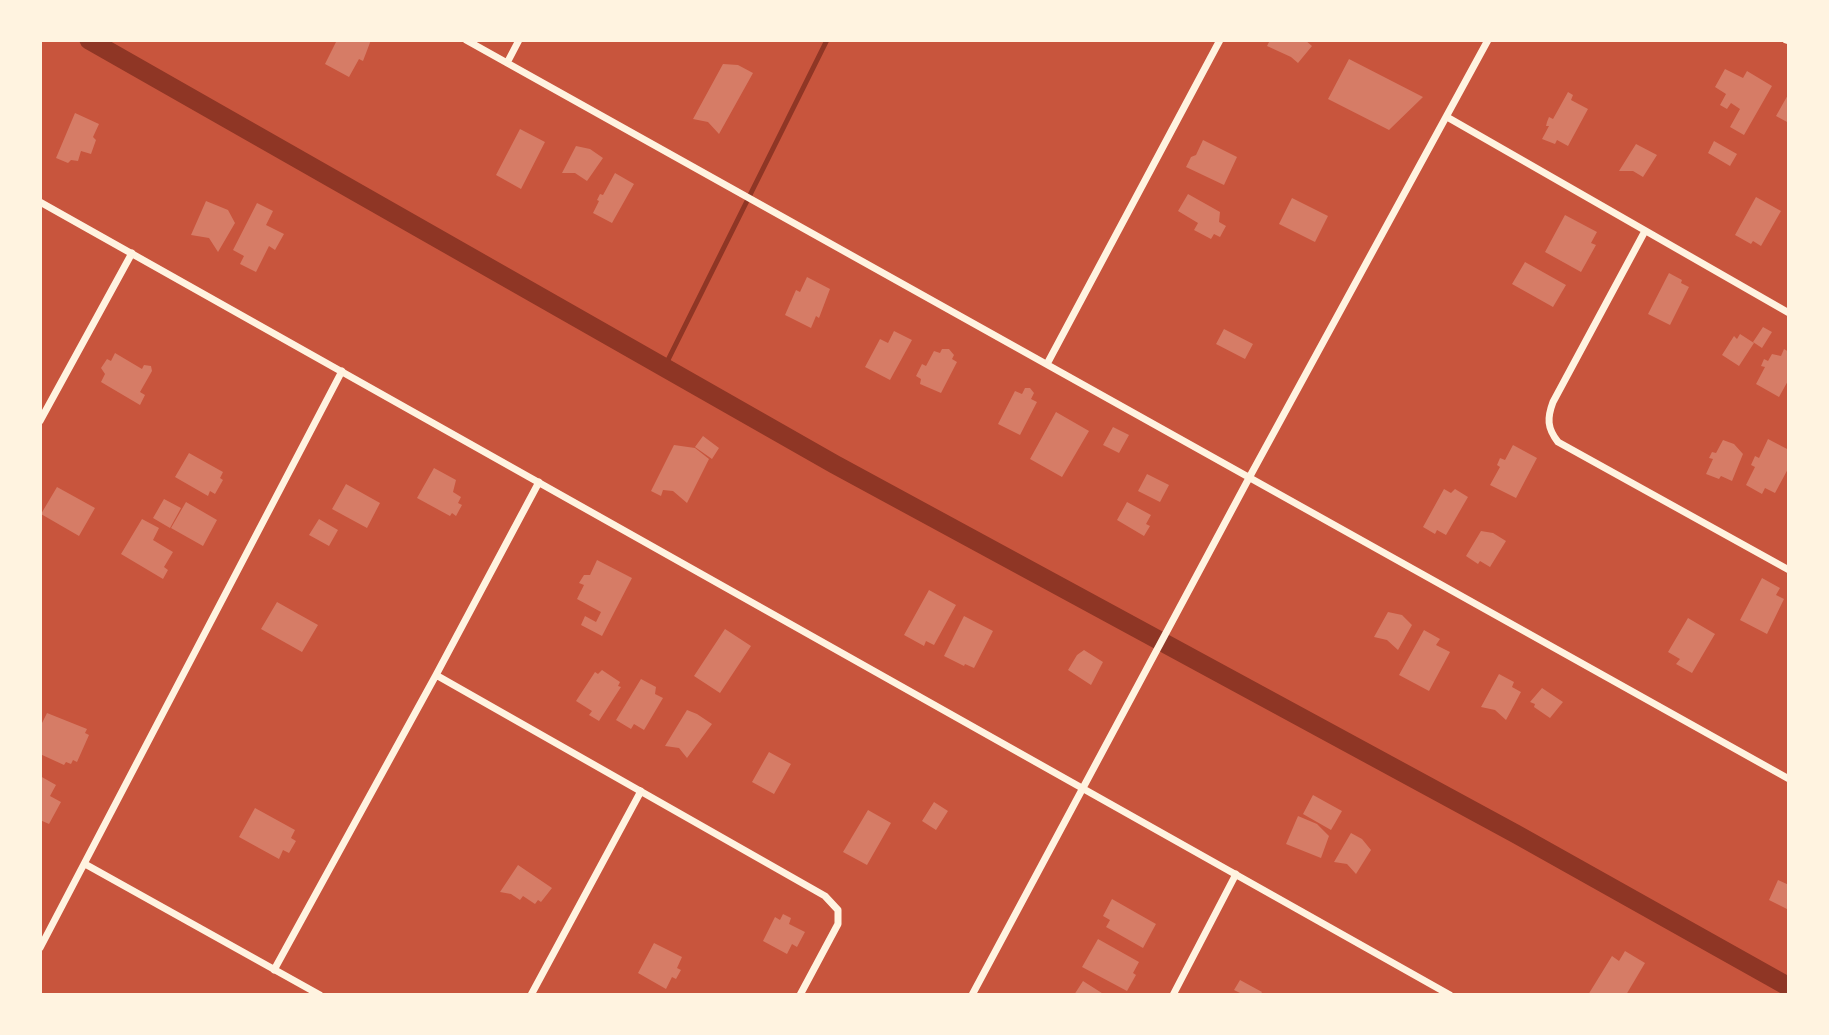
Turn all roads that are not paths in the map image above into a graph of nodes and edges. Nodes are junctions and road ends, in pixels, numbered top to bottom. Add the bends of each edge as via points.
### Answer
1 (466, 40) edge
2 (519, 40) edge
3 (1220, 40) edge
4 (1488, 40) edge
5 (507, 63) junction
6 (1447, 117) junction
7 (40, 202) edge
8 (1645, 231) junction
9 (132, 253) junction
10 (1789, 313) edge
11 (1046, 365) junction
12 (342, 371) junction
13 (40, 421) edge
14 (1249, 478) junction
15 (539, 482) junction
16 (1789, 570) edge
17 (436, 675) junction
18 (1789, 779) edge
19 (1083, 788) junction
20 (641, 791) junction
21 (85, 864) junction
22 (1236, 874) junction
23 (40, 948) edge
24 (274, 970) junction
25 (320, 995) edge
26 (531, 995) edge
27 (800, 995) edge
28 (972, 995) edge
29 (1172, 995) edge
30 (1450, 995) edge

1 - 5 street
2 - 5 street
3 - 11 street
4 - 6 street
5 - 11 street
6 - 8 street
6 - 14 street
7 - 9 street
8 - 10 street
8 - 16 street via 1553,402 1550,431 1558,442
9 - 12 street
9 - 13 street
11 - 14 street
12 - 15 street
12 - 21 street
14 - 18 street
14 - 19 street
15 - 17 street
15 - 19 street
17 - 20 street
17 - 24 street
19 - 22 street
19 - 28 street
20 - 26 street
20 - 27 street via 825,895 838,910 838,924
21 - 23 street
21 - 24 street
22 - 29 street
22 - 30 street
24 - 25 street

